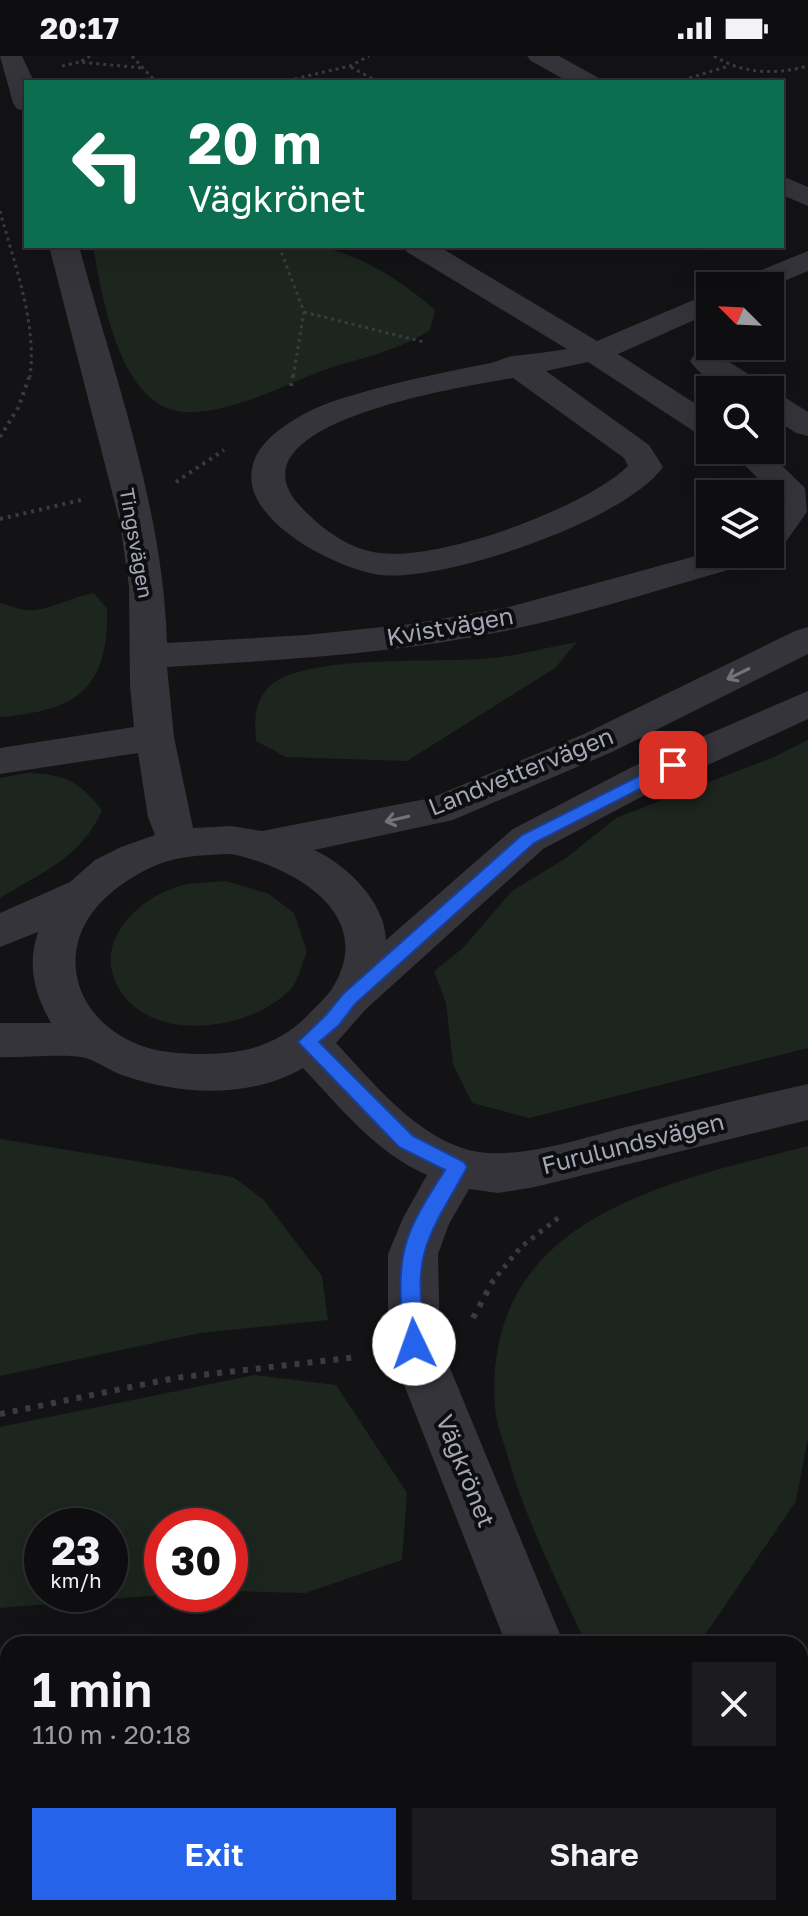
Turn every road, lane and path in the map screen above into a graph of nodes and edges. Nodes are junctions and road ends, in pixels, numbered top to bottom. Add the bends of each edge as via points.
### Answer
1 (9, 56) edge
2 (90, 56) edge
3 (132, 56) edge
4 (369, 56) edge
5 (540, 56) edge
6 (714, 56) edge
7 (730, 65) junction
8 (350, 66) junction
9 (808, 66) edge
10 (143, 68) junction
11 (154, 80) edge
12 (290, 80) edge
13 (374, 80) edge
14 (584, 80) edge
15 (682, 80) edge
16 (19, 113) edge
17 (784, 185) edge
18 (808, 198) edge
19 (0, 211) edge
20 (65, 248) edge
21 (280, 248) edge
22 (420, 248) edge
23 (808, 260) edge
24 (780, 272) edge
25 (696, 308) edge
26 (304, 312) junction
27 (430, 344) dead end
28 (593, 352) junction
29 (706, 361) dead end
30 (516, 365) junction
31 (729, 376) edge
32 (290, 397) dead end
33 (784, 411) edge
34 (696, 418) edge
35 (808, 426) edge
36 (0, 437) edge
37 (767, 464) edge
38 (798, 484) edge
39 (93, 497) dead end
40 (0, 519) edge
41 (784, 520) edge
42 (696, 567) edge
43 (808, 639) edge
44 (148, 656) junction
45 (808, 704) edge
46 (155, 737) junction
47 (0, 761) edge
48 (179, 844) junction
49 (265, 845) junction
50 (84, 893) junction
51 (0, 931) edge
52 (349, 999) junction
53 (0, 1040) edge
54 (95, 1041) junction
55 (307, 1042) junction
56 (808, 1102) edge
57 (457, 1167) junction
58 (532, 1636) edge

1 - 16 street via 20,77
2 - 10 path via 80,62
3 - 10 path
4 - 8 path
5 - 14 street
6 - 7 path
7 - 9 path via 773,72
7 - 15 path
8 - 12 path
8 - 13 path
10 - 11 path
17 - 18 street
19 - 36 path via 29,322 31,373 15,417
20 - 44 street, Tingsvägen via 137,523 147,586
21 - 26 path
22 - 28 street
23 - 24 street
25 - 28 street
26 - 27 path
26 - 32 path
28 - 30 street
28 - 34 street
29 - 31 street
30 - 30 street via 321,417 288,437 271,457 266,479 277,503 335,551 359,561 396,565 449,558 532,529 574,514 638,480 646,467 637,452
33 - 35 street
37 - 38 street
38 - 41 street
39 - 40 path
42 - 44 street, Kvistvägen via 507,619 411,636
43 -> 49 street, Landvettervägen via 598,743 439,810
44 - 46 street, Tingsvägen
45 - 52 street via 646,777 528,839
46 - 47 street
46 - 48 street, Tingsvägen via 168,817
48 - 49 street via 231,840
48 - 50 street via 117,866
49 - 52 street via 309,862 353,904 365,941 364,960
50 - 51 street
50 - 54 street via 59,929 52,969 64,1008
52 - 55 street
53 - 54 street
54 - 55 street via 148,1066 189,1072 260,1067
55 - 57 street via 406,1142
56 - 57 street, Furulundsvägen via 535,1168 488,1173
57 - 58 street, Vägkrönet via 413,1254 414,1344

